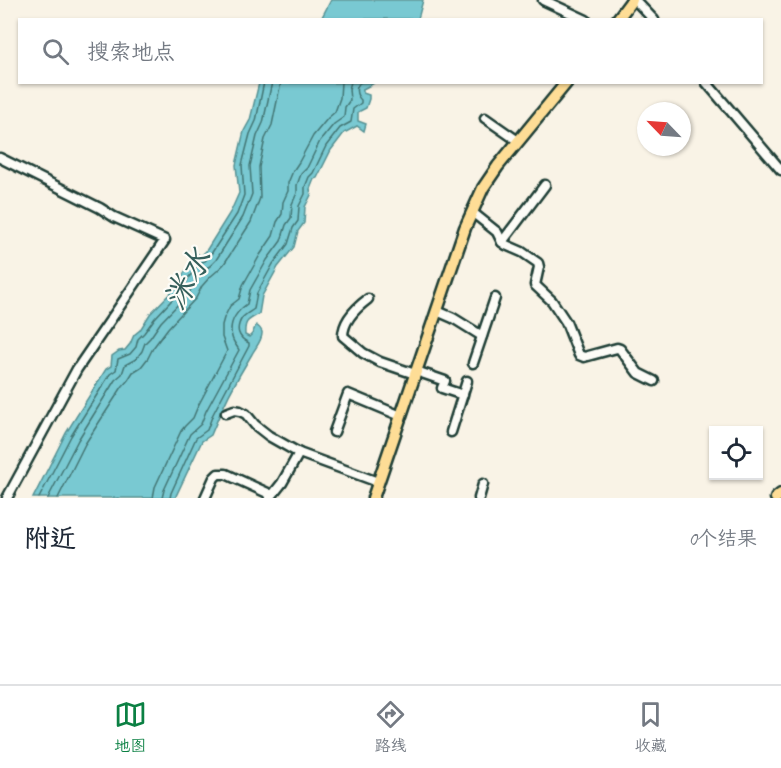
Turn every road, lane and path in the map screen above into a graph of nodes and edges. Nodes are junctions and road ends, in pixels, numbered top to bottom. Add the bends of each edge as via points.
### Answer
1 (543, 0) edge
2 (634, 0) edge
3 (582, 18) edge
4 (619, 18) edge
5 (652, 18) edge
6 (565, 84) edge
7 (708, 84) edge
8 (485, 118) dead end
9 (518, 141) junction
10 (0, 158) edge
11 (781, 170) edge
12 (545, 185) dead end
13 (472, 212) junction
14 (502, 242) junction
15 (495, 298) dead end
16 (368, 299) dead end
17 (437, 311) junction
18 (482, 336) junction
19 (472, 363) dead end
20 (416, 373) junction
21 (467, 381) dead end
22 (654, 381) dead end
23 (463, 395) junction
24 (226, 413) dead end
25 (401, 416) junction
26 (334, 432) dead end
27 (451, 432) dead end
28 (299, 453) junction
29 (378, 482) junction
30 (483, 484) dead end
31 (781, 494) edge
32 (271, 496) edge
33 (7, 498) edge
34 (205, 498) edge
35 (373, 498) edge
36 (479, 498) edge
37 (776, 498) edge

1 - 3 street
2 - 4 main road
2 - 5 street
6 - 9 main road
7 - 11 street
8 - 9 street
9 - 13 main road via 483,188
10 - 33 street via 165,240 77,369
12 - 14 street
13 - 14 street via 497,232
13 - 17 main road
14 - 22 street via 538,263 535,285 566,322 581,357 617,348 638,373
15 - 18 street
16 - 20 street via 356,309 343,336 380,362
17 - 18 street
17 - 20 main road
18 - 19 street
20 - 23 street via 444,381 442,388
20 - 25 main road
21 - 23 street
23 - 27 street
24 - 28 street via 234,410 246,414 268,436
25 - 26 street via 348,394
25 - 29 main road
28 - 29 street
28 - 32 street
29 - 35 main road
30 - 36 street
31 - 37 main road
32 - 34 street via 226,474 218,474

